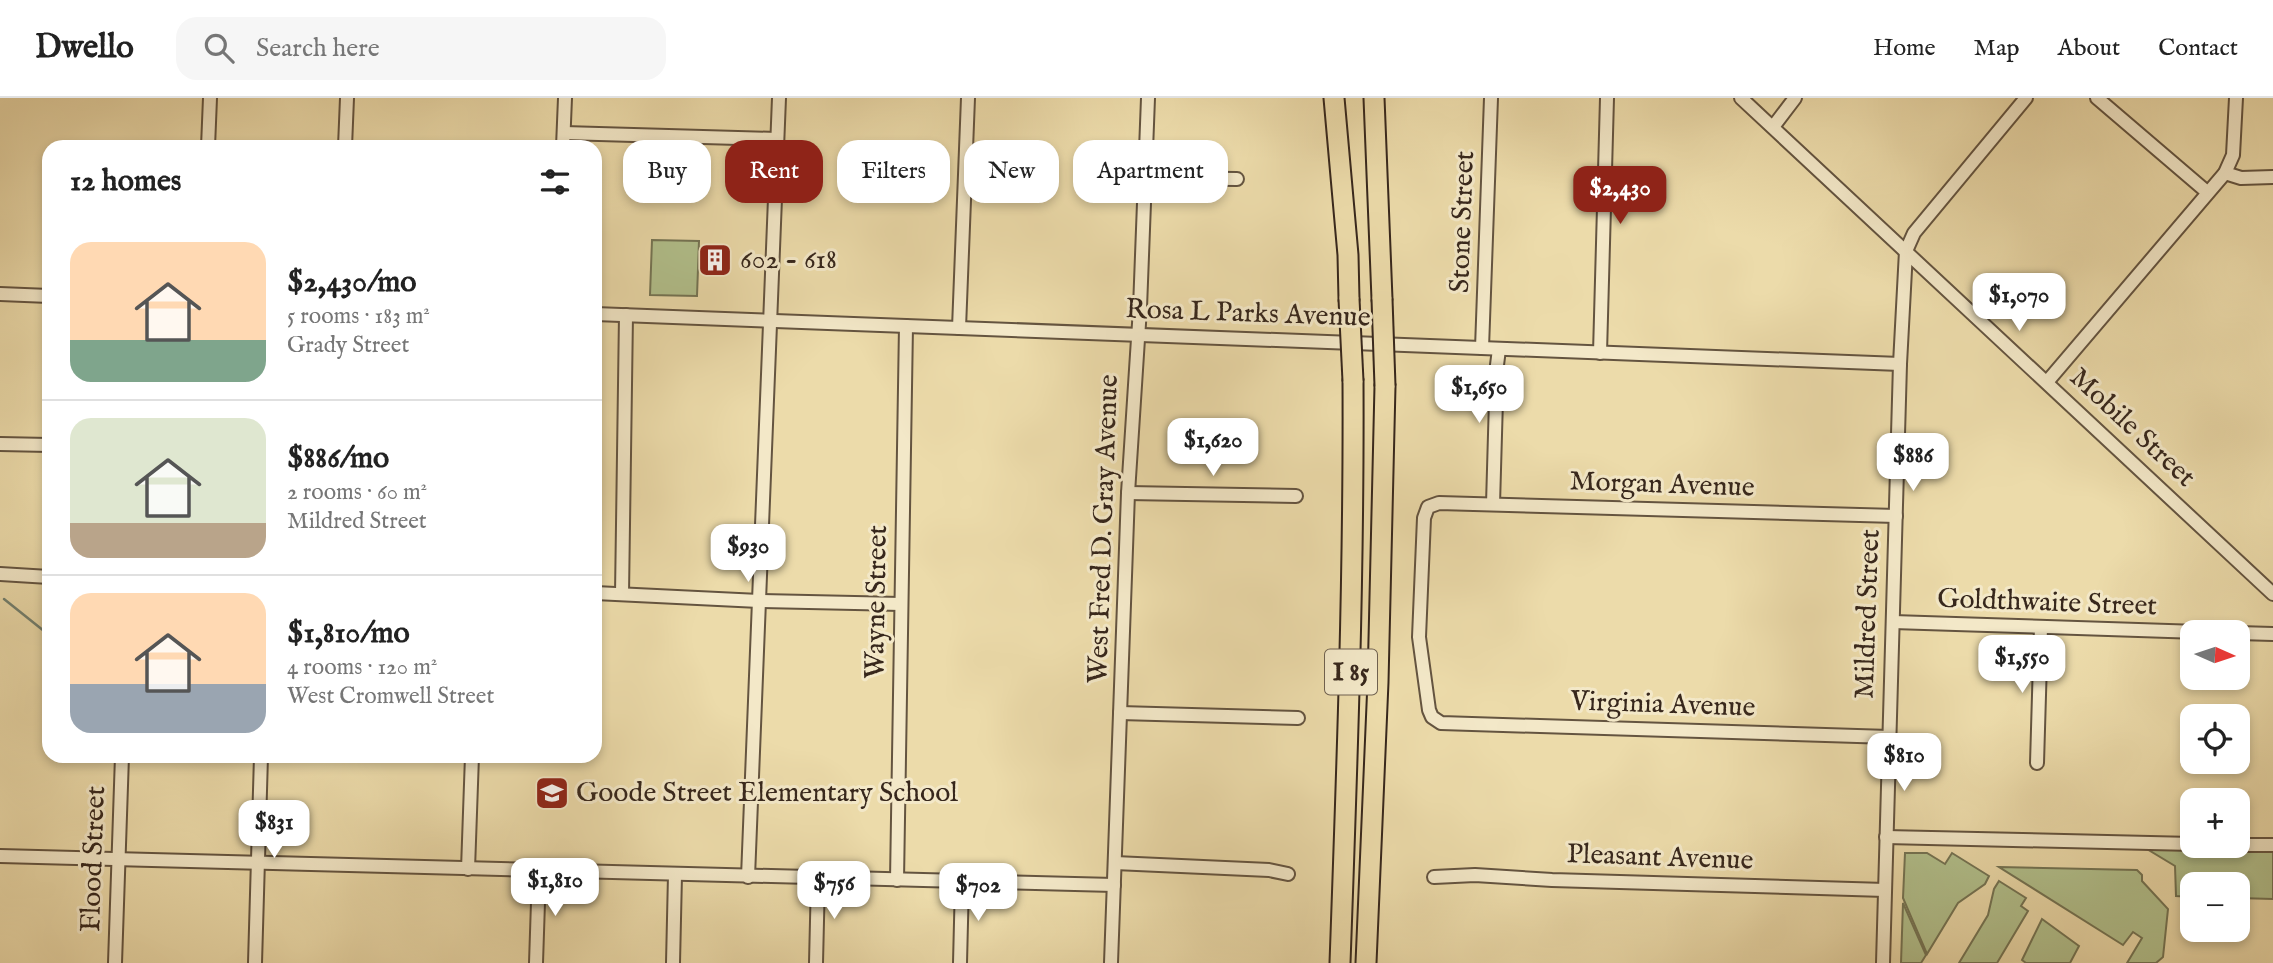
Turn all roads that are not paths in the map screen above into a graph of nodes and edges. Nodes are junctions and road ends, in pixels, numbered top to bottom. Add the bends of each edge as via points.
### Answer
1 (209, 98) edge
2 (347, 98) edge
3 (565, 98) edge
4 (779, 98) edge
5 (968, 98) edge
6 (1148, 98) edge
7 (1334, 98) edge
8 (1374, 98) edge
9 (1384, 98) edge
10 (1491, 98) edge
11 (1607, 98) edge
12 (1741, 98) edge
13 (1795, 98) edge
14 (2026, 98) edge
15 (2097, 98) edge
16 (2236, 98) edge
17 (1773, 127) junction
18 (564, 133) junction
19 (777, 139) junction
20 (208, 140) edge
21 (345, 140) edge
22 (564, 140) edge
23 (1146, 140) edge
24 (2225, 173) junction
25 (1378, 177) junction
26 (2273, 177) edge
27 (1228, 179) edge
28 (1237, 179) dead end
29 (2207, 192) junction
30 (1144, 203) edge
31 (1906, 251) junction
32 (0, 294) edge
33 (42, 296) edge
34 (602, 314) edge
35 (626, 315) junction
36 (770, 321) junction
37 (906, 326) junction
38 (960, 328) junction
39 (1138, 334) junction
40 (1482, 348) junction
41 (1499, 349) junction
42 (1600, 354) junction
43 (1900, 364) junction
44 (2047, 382) junction
45 (0, 444) edge
46 (42, 445) edge
47 (1128, 493) junction
48 (1296, 496) dead end
49 (1493, 504) junction
50 (1896, 516) junction
51 (0, 574) edge
52 (42, 577) edge
53 (602, 593) edge
54 (622, 594) junction
55 (2273, 594) edge
56 (759, 601) junction
57 (901, 604) junction
58 (1893, 622) junction
59 (2042, 627) junction
60 (2180, 631) edge
61 (2250, 633) edge
62 (2273, 634) edge
63 (1120, 713) junction
64 (1298, 718) dead end
65 (1435, 720) joint
66 (1889, 737) junction
67 (122, 763) edge
68 (261, 763) edge
69 (472, 763) edge
70 (2037, 763) dead end
71 (1886, 837) junction
72 (2180, 844) edge
73 (2250, 845) edge
74 (2273, 845) edge
75 (0, 856) edge
76 (118, 860) junction
77 (257, 863) junction
78 (1115, 863) junction
79 (468, 869) junction
80 (539, 872) junction
81 (1288, 874) dead end
82 (675, 876) junction
83 (748, 877) junction
84 (1434, 877) dead end
85 (818, 879) junction
86 (897, 880) junction
87 (962, 882) junction
88 (1114, 885) junction
89 (1885, 890) junction
90 (115, 963) edge
91 (255, 963) edge
92 (536, 963) edge
93 (674, 963) edge
94 (816, 963) edge
95 (960, 963) edge
96 (1111, 963) edge
97 (1340, 963) edge
98 (1366, 963) edge
99 (1882, 963) edge

1 - 20 street
2 - 21 street
3 - 18 street
4 - 19 street
5 - 38 street
6 - 23 street, West Fred D. Gray Avenue
7 - 97 highway, I 85, bridge via 1353,381 1350,695
8 - 25 highway, I 85
9 - 25 highway
10 - 40 street, Stone Street
11 - 42 street
12 - 17 street, Mobile Street
13 - 17 street
14 - 31 street, Mildred Street via 1914,233
15 - 29 street
16 - 24 street via 2233,155
17 - 31 street, Mobile Street
18 - 19 street
18 - 22 street
19 - 36 street
24 - 26 street via 2241,178
24 - 29 street
25 - 98 highway, I 85, bridge via 1385,386
27 - 28 street
29 - 44 street
30 - 39 street, West Fred D. Gray Avenue
31 - 43 street, Mildred Street
31 - 44 street, Mobile Street
32 - 33 street
34 - 35 street, Rosa L Parks Avenue
35 - 36 street, Rosa L Parks Avenue
35 - 54 street
36 - 37 street, Rosa L Parks Avenue
36 - 56 street
37 - 38 street, Rosa L Parks Avenue
37 - 57 street, Wayne Street
38 - 39 street, Rosa L Parks Avenue
39 - 40 street, Rosa L Parks Avenue
39 - 47 street, West Fred D. Gray Avenue
40 - 41 street, Rosa L Parks Avenue
41 - 42 street, Rosa L Parks Avenue
41 - 49 street
42 - 43 street, Rosa L Parks Avenue
43 - 50 street, Mildred Street
44 - 55 street, Mobile Street
45 - 46 street
47 - 48 street
47 - 63 street, West Fred D. Gray Avenue
49 - 50 street, Morgan Avenue
49 - 65 street, Morgan Avenue via 1439,503 1428,507 1424,518 1419,637 1429,710
50 - 58 street, Mildred Street
51 - 52 street
53 - 54 street
54 - 56 street
56 - 57 street
56 - 83 street
57 - 86 street, Wayne Street
58 - 59 street, Goldthwaite Street
58 - 66 street, Mildred Street
59 - 60 street, Goldthwaite Street
59 - 70 street
61 - 62 street
63 - 64 street
63 - 78 street, West Fred D. Gray Avenue
65 - 66 street, Virginia Avenue
66 - 71 street, Mildred Street
67 - 76 street, Flood Street
68 - 77 street
69 - 79 street
71 - 72 street
71 - 89 street, Mildred Street
73 - 74 street
75 - 76 street
76 - 77 street
76 - 90 street, Flood Street
77 - 79 street
77 - 91 street
78 - 81 street
78 - 88 street, West Fred D. Gray Avenue
79 - 80 street
80 - 82 street
80 - 92 street
82 - 83 street
82 - 93 street
83 - 85 street
84 - 89 street, Pleasant Avenue
85 - 86 street
85 - 94 street
86 - 87 street
87 - 88 street
87 - 95 street
88 - 96 street, West Fred D. Gray Avenue
89 - 99 street, Mildred Street

